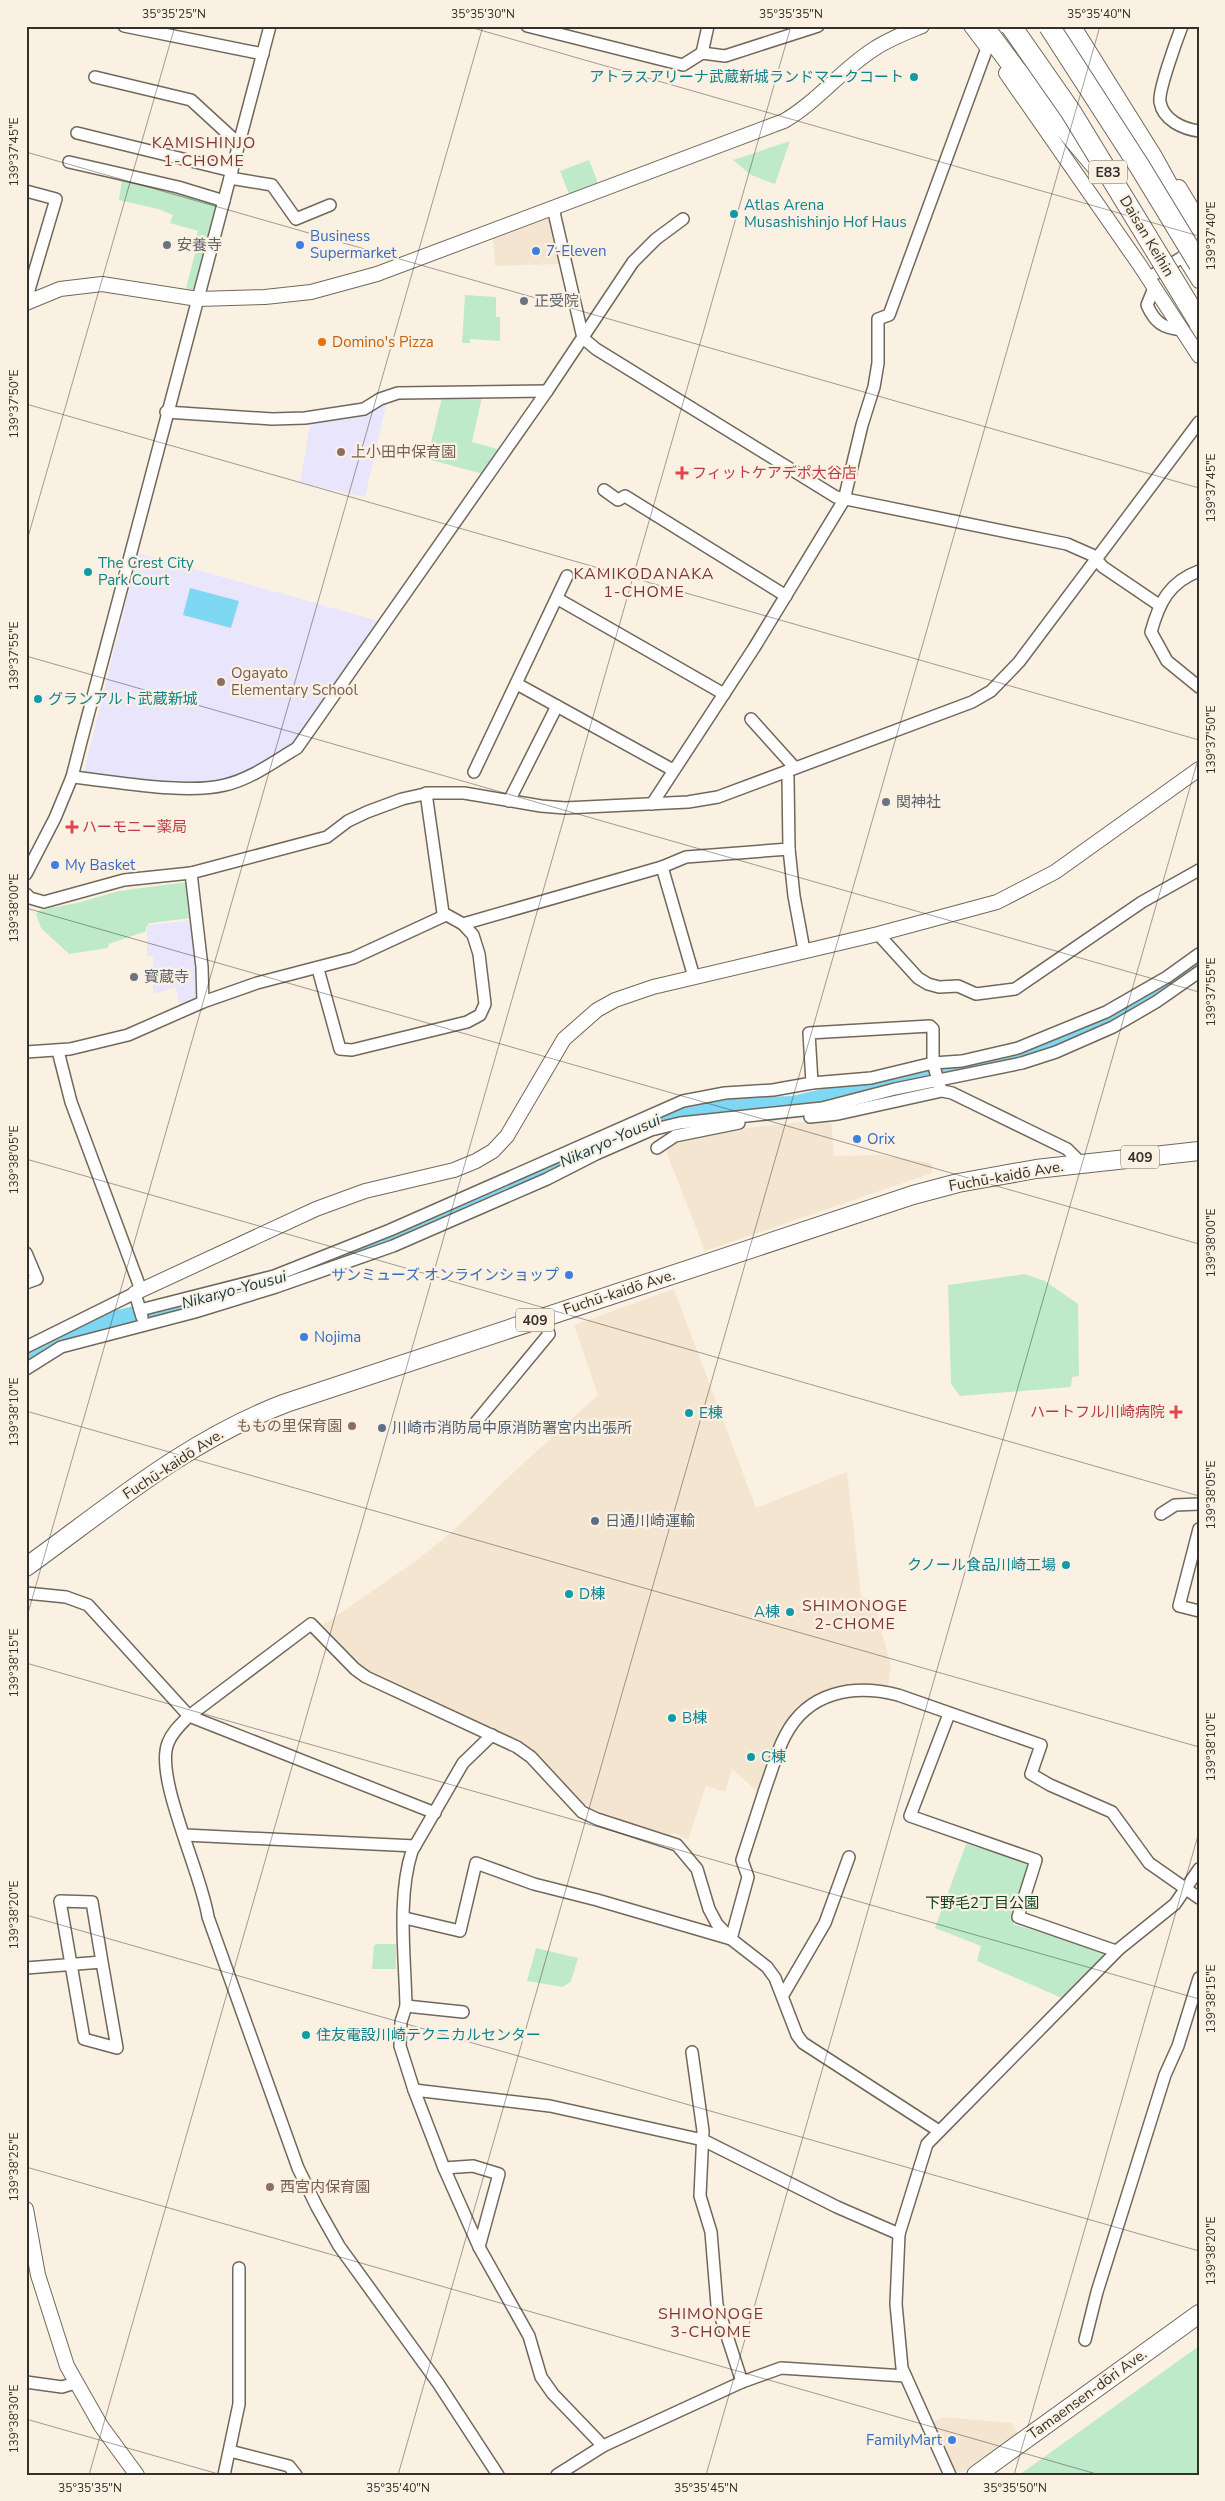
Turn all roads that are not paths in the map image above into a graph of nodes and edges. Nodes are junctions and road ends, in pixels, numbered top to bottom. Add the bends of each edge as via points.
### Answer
1 (124, 26) edge
2 (270, 26) edge
3 (528, 26) edge
4 (708, 26) edge
5 (818, 26) edge
6 (922, 26) edge
7 (971, 26) edge
8 (983, 26) edge
9 (1011, 26) edge
10 (1018, 26) edge
11 (1039, 26) edge
12 (1049, 26) edge
13 (1070, 26) edge
14 (1081, 26) edge
15 (1182, 26) edge
16 (987, 48) junction
17 (702, 53) junction
18 (263, 54) junction
19 (94, 77) dead end
20 (1199, 131) edge
21 (77, 133) dead end
22 (239, 144) junction
23 (69, 162) dead end
24 (231, 174) junction
25 (26, 191) edge
26 (224, 201) junction
27 (1127, 202) junction
28 (330, 205) dead end
29 (553, 208) junction
30 (683, 219) dead end
31 (1199, 220) edge
32 (1199, 242) edge
33 (1199, 248) edge
34 (1191, 260) edge
35 (1170, 265) junction
36 (1199, 280) edge
37 (1151, 283) junction
38 (198, 299) junction
39 (28, 302) edge
40 (1199, 313) edge
41 (1190, 326) edge
42 (583, 338) junction
43 (1199, 356) edge
44 (547, 391) junction
45 (166, 412) junction
46 (1199, 422) edge
47 (604, 490) dead end
48 (844, 500) junction
49 (1095, 560) junction
50 (1199, 571) edge
51 (567, 576) dead end
52 (786, 596) junction
53 (558, 600) junction
54 (1159, 605) junction
55 (517, 684) junction
56 (1199, 687) edge
57 (724, 694) junction
58 (557, 706) junction
59 (751, 719) dead end
60 (1199, 768) edge
61 (673, 770) junction
62 (791, 770) junction
63 (474, 772) dead end
64 (72, 776) junction
65 (426, 793) junction
66 (509, 801) junction
67 (652, 804) junction
68 (789, 849) junction
69 (662, 866) junction
70 (1199, 870) edge
71 (191, 873) junction
72 (26, 874) edge
73 (26, 894) edge
74 (446, 915) junction
75 (463, 924) junction
76 (878, 934) junction
77 (804, 950) junction
78 (1199, 954) edge
79 (318, 969) junction
80 (1199, 972) edge
81 (694, 977) junction
82 (203, 1002) junction
83 (58, 1051) junction
84 (26, 1052) edge
85 (937, 1077) junction
86 (812, 1083) junction
87 (657, 1148) dead end
88 (1199, 1152) edge
89 (1081, 1163) junction
90 (26, 1253) edge
91 (26, 1283) edge
92 (138, 1291) junction
93 (143, 1318) junction
94 (543, 1318) junction
95 (26, 1347) edge
96 (26, 1369) edge
97 (472, 1427) dead end
98 (1199, 1504) edge
99 (1161, 1514) dead end
100 (1199, 1529) edge
101 (26, 1567) edge
102 (26, 1593) edge
103 (1199, 1611) edge
104 (950, 1714) junction
105 (189, 1716) junction
106 (492, 1735) junction
107 (435, 1812) junction
108 (185, 1835) junction
109 (415, 1846) junction
110 (850, 1857) dead end
111 (1199, 1869) edge
112 (1185, 1889) junction
113 (1199, 1898) edge
114 (405, 1918) junction
115 (731, 1940) junction
116 (1116, 1951) junction
117 (102, 1962) junction
118 (71, 1965) junction
119 (26, 1968) edge
120 (1199, 1978) edge
121 (783, 1995) junction
122 (406, 2006) junction
123 (463, 2012) dead end
124 (692, 2052) dead end
125 (414, 2090) junction
126 (939, 2131) junction
127 (703, 2140) junction
128 (444, 2168) junction
129 (26, 2209) edge
130 (899, 2234) junction
131 (480, 2247) junction
132 (239, 2268) dead end
133 (1199, 2314) edge
134 (1085, 2340) dead end
135 (905, 2376) junction
136 (26, 2382) edge
137 (742, 2382) junction
138 (75, 2383) junction
139 (603, 2446) junction
140 (230, 2451) junction
141 (137, 2475) edge
142 (224, 2475) edge
143 (296, 2475) edge
144 (498, 2475) edge
145 (557, 2475) edge
146 (950, 2475) edge
147 (976, 2475) edge

1 - 18 street
2 - 18 street
3 - 17 street via 683,65
4 - 17 street
5 - 17 street via 725,56
6 - 29 street via 872,50 800,112 784,121
7 - 16 street
8 - 27 highway, bridge
9 - 27 highway, Daisan Keihin / E83, bridge
10 - 35 street
11 - 34 street
12 - 34 highway, Daisan Keihin / E83, bridge via 1130,151
13 - 32 highway via 1152,157
14 - 31 street
15 - 20 street via 1172,50 1160,101 1166,117
16 - 37 street
16 - 48 street via 889,315 878,319 878,363 874,387
18 - 22 street
19 - 22 street via 191,100
21 - 24 street
22 - 24 street
23 - 26 street
24 - 26 street
24 - 28 street via 272,185 296,219
25 - 39 street via 56,198
26 - 38 street
27 - 41 highway, Daisan Keihin / E83, bridge
29 - 38 street via 377,274 325,289 265,297
29 - 42 street
30 - 42 street via 633,262
33 - 34 street
34 - 35 street
34 - 36 street
35 - 37 street
35 - 40 street
37 - 41 street
38 - 39 street via 102,284 60,289
38 - 45 street
41 - 43 street
42 - 44 street
42 - 48 street via 596,350
44 - 45 street via 398,393 364,409 305,418
44 - 64 street via 297,748 227,785 207,788
45 - 64 street
46 - 49 street
47 - 52 street via 618,500 625,496
48 - 49 street via 1051,539 1092,555
48 - 52 street
49 - 54 street
49 - 62 street via 1019,662 991,691 972,702
50 - 54 street via 1186,576
51 - 53 street
52 - 57 street
53 - 55 street
53 - 57 street
54 - 56 street via 1151,632 1155,643 1167,661
55 - 58 street
55 - 63 street
57 - 61 street
58 - 61 street
58 - 66 street
59 - 62 street
60 - 76 street via 1055,872 1024,890 997,902
61 - 67 street
62 - 67 street via 718,797
62 - 68 street via 788,778
64 - 72 street
65 - 66 street via 460,793
65 - 71 street via 368,812 348,821 327,837
65 - 74 street via 443,913
66 - 67 street via 565,808
68 - 69 street via 686,857
68 - 77 street
69 - 75 street
69 - 81 street
70 - 76 street via 1142,902 1014,989 992,994 976,994 958,986 928,984 918,978
71 - 73 street via 124,880 49,902
71 - 82 street
74 - 75 street
74 - 79 street via 354,958
75 - 79 street via 473,934 479,954 484,1004 480,1015 467,1022 352,1050 340,1049
76 - 77 street
77 - 81 street
78 - 85 street via 1150,988 1106,1012 1018,1048 962,1061
79 - 82 street via 282,975
80 - 85 street via 1154,997 1113,1028 1056,1052 1022,1063
81 - 92 street via 614,1000 564,1038 508,1136 493,1151 476,1161 454,1170 365,1191 316,1209
82 - 83 street via 128,1035
83 - 84 street
83 - 92 street via 71,1102
85 - 86 street
85 - 86 street via 934,1028 930,1026 809,1033
85 - 87 street via 838,1114 722,1126 675,1136
85 - 89 street via 952,1093 1067,1149
85 - 93 street via 822,1108 680,1123 651,1130 393,1246 276,1288 195,1312
86 - 93 street via 683,1101 390,1230 274,1276
88 - 89 main road, Fuchū-kaidō Ave. / 409
89 - 94 main road, Fuchū-kaidō Ave. / 409 via 1006,1174 912,1195
90 - 91 street via 37,1279
92 - 93 street
92 - 95 street
93 - 96 street via 61,1347
94 - 97 street via 548,1334
94 - 101 main road, Fuchū-kaidō Ave. / 409 via 255,1415 168,1465
98 - 99 street via 1175,1505
100 - 103 street via 1179,1606
102 - 105 street via 66,1597 88,1604
104 - 112 street via 1041,1745 1031,1774 1112,1812 1149,1863
104 - 115 street via 888,1692 854,1689 836,1693 800,1714 782,1742 742,1860 748,1877
104 - 116 street via 910,1816 1036,1860 1018,1917
105 - 106 street via 311,1624 366,1677
105 - 107 street
105 - 108 street via 170,1738 165,1762 167,1783
106 - 107 street via 464,1763
106 - 115 street via 531,1757 582,1812 677,1845 698,1870 709,1909
107 - 109 street
108 - 109 street
108 - 144 street via 205,1895 208,1917 298,2168 317,2207 339,2246 438,2383
109 - 114 street via 408,1864
110 - 121 street via 825,1923
111 - 112 street
112 - 113 street
112 - 116 street via 1175,1904
114 - 115 street via 460,1931 476,1862 534,1884
114 - 122 street
115 - 121 street via 767,1967
116 - 126 street
117 - 118 street
117 - 118 street via 92,1902 60,1901
117 - 118 street via 117,2048 84,2040
118 - 119 street
120 - 134 street via 1178,2046 1165,2075
121 - 126 street via 803,2043
122 - 123 street
122 - 125 street via 401,2022 400,2046
124 - 127 street
125 - 127 street via 550,2106
125 - 128 street
126 - 130 street via 927,2144
127 - 130 street
127 - 137 street via 700,2196 711,2232 717,2305
128 - 131 street
128 - 131 street via 473,2166 499,2174
129 - 138 street via 38,2275 57,2340
130 - 135 street via 896,2304
131 - 139 street via 529,2336 541,2377
132 - 140 street via 240,2404
133 - 147 main road, Tamaensen-dōri Ave.
135 - 137 street via 781,2368
135 - 146 street
136 - 138 street via 62,2387
137 - 139 street
138 - 141 street
139 - 145 street
140 - 142 street
140 - 143 street via 289,2466

